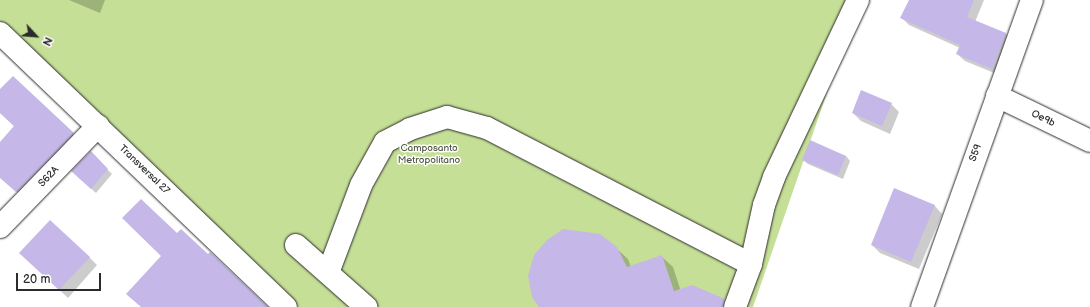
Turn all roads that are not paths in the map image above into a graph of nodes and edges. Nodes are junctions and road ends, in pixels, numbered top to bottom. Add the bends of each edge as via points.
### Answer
1 (858, 0) edge
2 (1032, 0) edge
3 (0, 33) edge
4 (997, 96) junction
5 (98, 126) junction
6 (1090, 141) edge
7 (0, 227) edge
8 (296, 245) dead end
9 (751, 264) junction
10 (328, 273) junction
11 (286, 307) edge
12 (366, 307) edge
13 (735, 307) edge
14 (922, 307) edge

1 - 9 street via 774,177 764,205
2 - 4 street, S59
3 - 5 street, Transversal 27
4 - 6 street, Oe9b
4 - 14 street, S59
5 - 7 street, S62A
5 - 11 street, Transversal 27
8 - 10 street
9 - 10 street via 487,128 447,117 410,129 385,142 361,185
9 - 13 street
10 - 12 street

